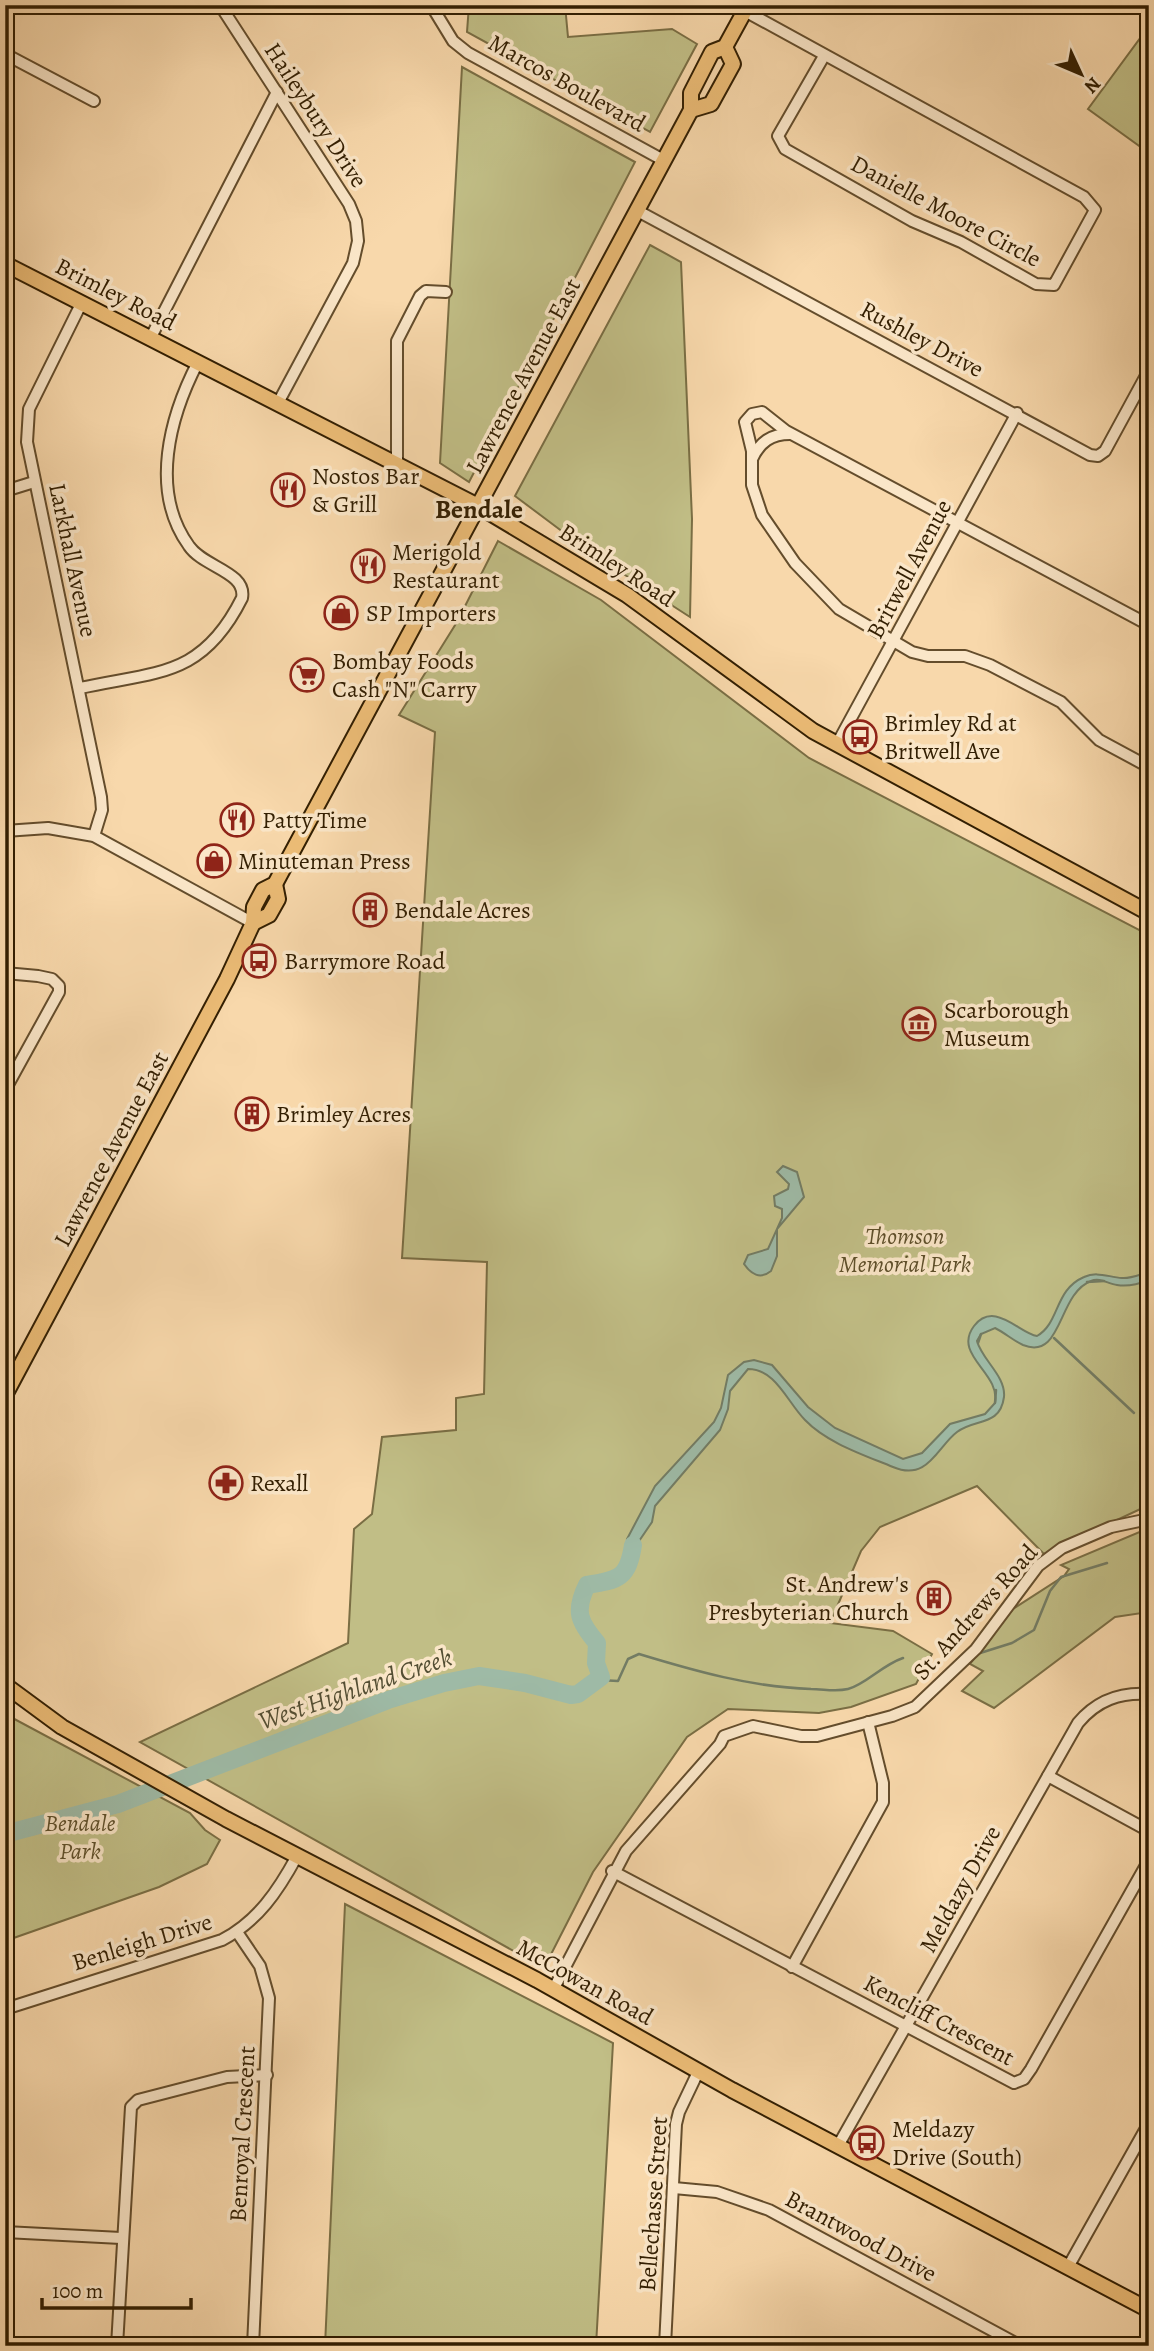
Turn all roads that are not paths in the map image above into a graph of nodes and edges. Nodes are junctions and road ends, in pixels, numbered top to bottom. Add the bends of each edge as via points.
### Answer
1 (220, 5) edge
2 (431, 5) edge
3 (746, 8) edge
4 (725, 47) junction
5 (5, 54) edge
6 (824, 56) junction
7 (277, 92) junction
8 (94, 101) dead end
9 (691, 110) junction
10 (663, 160) junction
11 (636, 210) junction
12 (5, 264) edge
13 (446, 292) dead end
14 (82, 302) junction
15 (151, 337) junction
16 (198, 362) junction
17 (1149, 370) edge
18 (278, 403) junction
19 (1017, 413) junction
20 (793, 434) junction
21 (752, 459) junction
22 (397, 463) junction
23 (34, 482) junction
24 (5, 491) edge
25 (480, 507) junction
26 (957, 521) junction
27 (1149, 625) edge
28 (893, 641) junction
29 (79, 688) junction
30 (836, 744) junction
31 (1149, 767) edge
32 (5, 831) edge
33 (94, 836) junction
34 (1149, 913) edge
35 (253, 923) junction
36 (5, 973) edge
37 (5, 1090) edge
38 (5, 1395) edge
39 (1149, 1519) edge
40 (5, 1685) edge
41 (1149, 1694) edge
42 (12, 1697) edge
43 (868, 1722) junction
44 (1048, 1776) junction
45 (1149, 1831) edge
46 (297, 1856) junction
47 (1149, 1860) edge
48 (612, 1871) junction
49 (237, 1932) junction
50 (792, 1967) junction
51 (553, 1990) junction
52 (5, 2009) edge
53 (906, 2027) junction
54 (699, 2070) junction
55 (267, 2075) junction
56 (1149, 2123) edge
57 (839, 2144) junction
58 (674, 2188) junction
59 (5, 2232) edge
60 (121, 2238) junction
61 (1068, 2267) junction
62 (1149, 2310) edge
63 (117, 2346) edge
64 (253, 2346) edge
65 (665, 2346) edge
66 (1021, 2346) edge

1 - 7 street, Haileybury Drive
2 - 10 street, Marcos Boulevard via 453,41 468,53
3 - 4 main road, Lawrence Avenue East
3 - 6 street, Danielle Moore Circle
4 - 9 main road, Lawrence Avenue East via 712,52 691,93
4 - 9 main road, Lawrence Avenue East via 733,64 722,87 711,104
5 - 8 street
6 - 6 street, Danielle Moore Circle via 1084,197 1095,210 1054,285 1036,284 785,149 778,136
7 - 15 street
7 - 18 street, Haileybury Drive via 349,204 358,241 343,285
9 - 10 main road, Lawrence Avenue East
10 - 11 main road, Lawrence Avenue East
11 - 19 street, Rushley Drive
11 - 25 main road, Lawrence Avenue East
12 - 14 main road, Brimley Road
13 - 22 street via 426,290 420,296 397,341
14 - 15 main road, Brimley Road
14 - 23 street, Larkhall Avenue via 29,410 27,442
15 - 16 main road, Brimley Road
16 - 18 main road, Brimley Road
16 - 29 street via 168,439 170,503 190,549 214,568 236,577 242,598 206,651 183,665
17 - 19 street, Rushley Drive via 1110,445 1098,456
18 - 22 main road, Brimley Road
19 - 26 street, Britwell Avenue
20 - 21 street via 771,437
20 - 21 street via 762,412 752,414 746,422
20 - 26 street
21 - 28 street via 752,485 762,515 795,563 839,609
22 - 25 main road, Brimley Road
23 - 24 street
23 - 29 street, Larkhall Avenue
25 - 30 main road, Brimley Road via 627,595 738,679
25 - 35 main road, Lawrence Avenue East via 275,884 278,898 269,915
26 - 27 street
26 - 28 street, Britwell Avenue
28 - 30 street, Britwell Avenue
28 - 31 street via 928,656 980,660 1061,702 1099,740
29 - 33 street, Larkhall Avenue via 101,797
30 - 34 main road, Brimley Road
32 - 33 street via 48,828
33 - 35 street
35 - 38 main road, Lawrence Avenue East
36 - 37 street via 52,979 59,986
39 - 43 street, St. Andrews Road via 1111,1527 1049,1557 1031,1574 976,1649 925,1699
40 - 42 main road, McCowan Road
41 - 44 street, Meldazy Drive via 1120,1695 1087,1713
42 - 46 main road, McCowan Road
43 - 48 street, St. Andrews Road via 817,1737 753,1726 724,1735
43 - 50 street via 883,1783 883,1802
44 - 45 street
44 - 53 street, Meldazy Drive
46 - 49 street, Benleigh Drive via 271,1900
46 - 51 main road, McCowan Road
47 - 53 street, Kencliff Crescent via 1024,2079 1008,2081
48 - 50 street, Kencliff Crescent
48 - 51 street, St. Andrews Road
49 - 52 street, Benleigh Drive via 190,1952
49 - 55 street, Benroyal Crescent via 267,1983
50 - 53 street, Kencliff Crescent
51 - 54 main road, McCowan Road
53 - 57 street, Meldazy Drive
54 - 57 main road, McCowan Road
54 - 58 street, Bellechasse Street via 679,2112
55 - 60 street via 227,2077 138,2100 131,2107
55 - 64 street, Benroyal Crescent
56 - 61 street
57 - 61 main road, McCowan Road
58 - 65 street, Bellechasse Street
58 - 66 street, Brantwood Drive via 717,2192 769,2210
59 - 60 street
60 - 63 street
61 - 62 main road, McCowan Road

